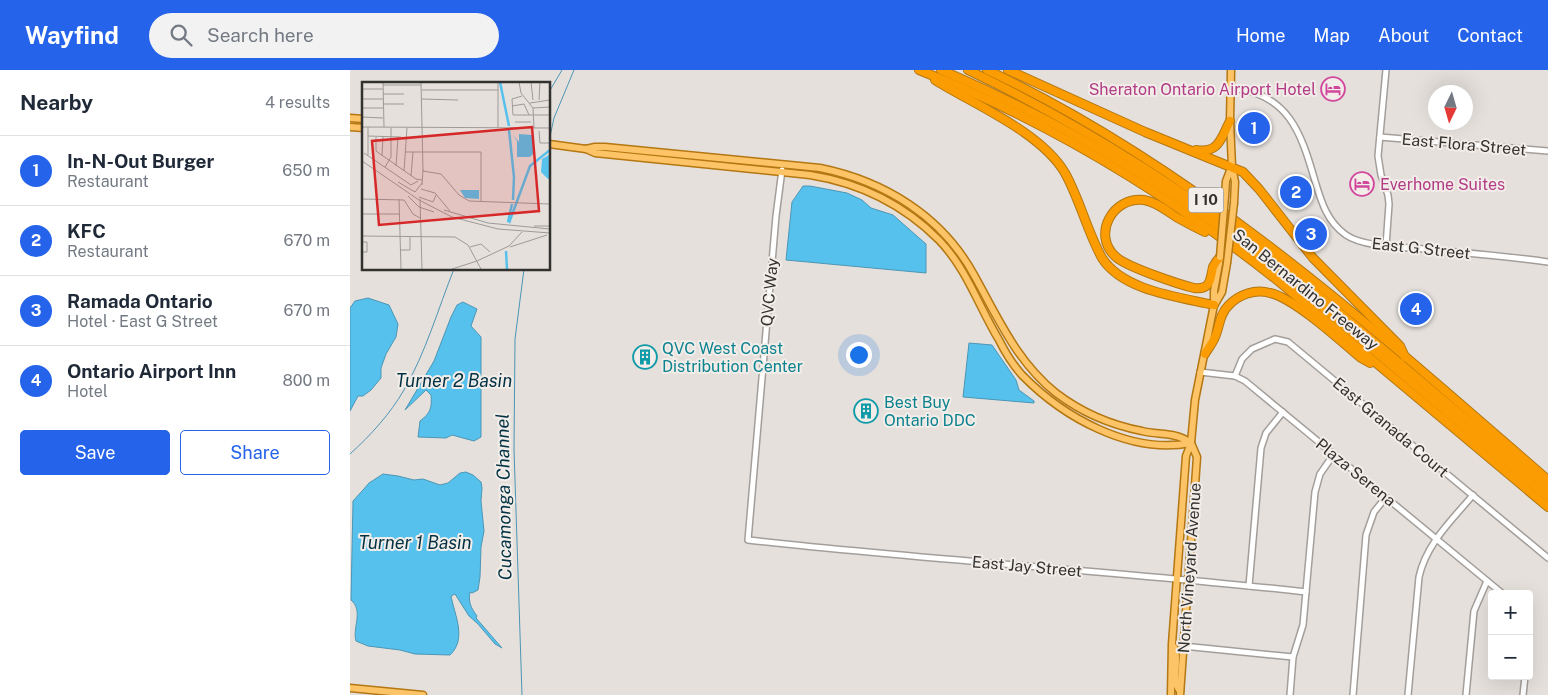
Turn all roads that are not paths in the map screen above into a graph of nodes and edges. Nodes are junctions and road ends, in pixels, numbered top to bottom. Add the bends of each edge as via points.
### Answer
1 (919, 70) edge
2 (941, 70) edge
3 (968, 70) edge
4 (987, 70) edge
5 (1008, 70) edge
6 (1231, 70) edge
7 (1386, 70) edge
8 (1231, 88) junction
9 (1230, 121) junction
10 (1380, 137) junction
11 (550, 144) edge
12 (1184, 148) junction
13 (586, 149) junction
14 (1548, 151) edge
15 (782, 164) junction
16 (1232, 167) junction
17 (781, 172) junction
18 (1386, 246) junction
19 (1236, 248) junction
20 (1220, 257) junction
21 (1548, 262) edge
22 (1214, 305) junction
23 (1205, 354) junction
24 (1406, 358) junction
25 (1385, 371) junction
26 (1200, 372) junction
27 (1235, 376) junction
28 (1283, 412) junction
29 (1191, 443) junction
30 (1334, 454) junction
31 (1548, 480) edge
32 (1548, 488) edge
33 (1473, 495) junction
34 (1386, 497) junction
35 (1548, 497) edge
36 (1548, 506) edge
37 (1436, 538) junction
38 (748, 540) joint
39 (1548, 558) edge
40 (1177, 580) junction
41 (1187, 580) junction
42 (1487, 581) junction
43 (1249, 586) junction
44 (1498, 590) edge
45 (1306, 592) junction
46 (1172, 644) junction
47 (1183, 646) junction
48 (1293, 657) junction
49 (1525, 680) edge
50 (350, 688) edge
51 (1180, 693) edge
52 (423, 695) edge
53 (1171, 695) edge
54 (1290, 695) edge
55 (1353, 695) edge
56 (1408, 695) edge
57 (1466, 695) edge
58 (1523, 695) edge

1 - 19 highway, San Bernardino Freeway / I 10 via 1068,140 1154,192
1 - 22 highway via 1016,127 1046,150 1066,174 1102,258 1119,276 1151,290
2 - 35 highway via 1065,130 1133,170 1212,223 1287,278
3 - 32 highway via 1045,108 1111,147 1258,246
4 - 24 highway, San Bernardino Freeway / I 10 via 1115,139 1183,184 1303,272
5 - 12 highway
6 - 8 main road, North Vineyard Avenue
7 - 10 street
8 - 9 main road, North Vineyard Avenue
8 - 18 street, East G Street via 1250,91 1284,111 1305,146 1323,206 1333,223 1348,237
9 - 12 highway via 1214,148 1204,151
9 - 16 main road, North Vineyard Avenue
10 - 14 street, East Flora Street
10 - 18 street via 1379,166 1389,204
11 - 13 main road
12 - 16 highway
13 - 15 main road via 605,147
13 - 17 main road via 595,153
15 - 17 street, QVC Way
15 - 29 main road via 841,172 904,200 949,239 973,273 1022,359 1056,392 1086,412 1113,423 1149,433 1177,436
16 - 20 main road, North Vineyard Avenue, bridge via 1226,181
16 - 22 main road, North Vineyard Avenue, bridge via 1234,202 1227,263 1222,292
16 - 24 highway via 1251,180 1313,258 1400,346
17 - 29 main road via 832,178 867,190 892,202 918,221 958,264 1021,374 1058,406 1100,430 1127,439 1175,446
17 - 38 street, QVC Way
18 - 21 street, East G Street
19 - 20 highway via 1146,200 1125,203 1113,212 1107,224 1106,241 1116,258 1188,286 1199,288 1207,285
19 - 25 highway, San Bernardino Freeway / I 10
20 - 22 main road, North Vineyard Avenue
22 - 23 main road, North Vineyard Avenue
23 - 25 highway via 1227,307 1241,296 1264,292 1292,303 1361,358
23 - 26 main road, North Vineyard Avenue
24 - 31 highway, San Bernardino Freeway / I 10
25 - 36 highway, San Bernardino Freeway / I 10
26 - 27 street, Plaza Serena
26 - 29 main road, North Vineyard Avenue
27 - 28 street, Plaza Serena
27 - 33 street, East Granada Court via 1242,359 1252,349 1275,339 1288,342
28 - 30 street, Plaza Serena
28 - 43 street via 1266,433 1261,448
29 - 40 main road, North Vineyard Avenue via 1186,456
29 - 41 main road, North Vineyard Avenue via 1197,457
30 - 34 street, Plaza Serena
30 - 45 street via 1320,474 1315,492
33 - 37 street
33 - 39 street, East Granada Court
34 - 37 street, Plaza Serena
34 - 55 street via 1374,512 1366,535
37 - 42 street, Plaza Serena
37 - 56 street via 1419,577
38 - 40 street, East Jay Street
40 - 41 street, East Jay Street
40 - 46 main road, North Vineyard Avenue
41 - 43 street, East Jay Street
41 - 47 main road, North Vineyard Avenue
42 - 44 street, Plaza Serena
42 - 57 street via 1474,611
43 - 45 street, East Jay Street
45 - 48 street via 1303,625
46 - 51 main road
46 - 53 main road, North Vineyard Avenue
47 - 48 street
47 - 51 main road, North Vineyard Avenue
48 - 54 street
49 - 58 street
50 - 52 main road

